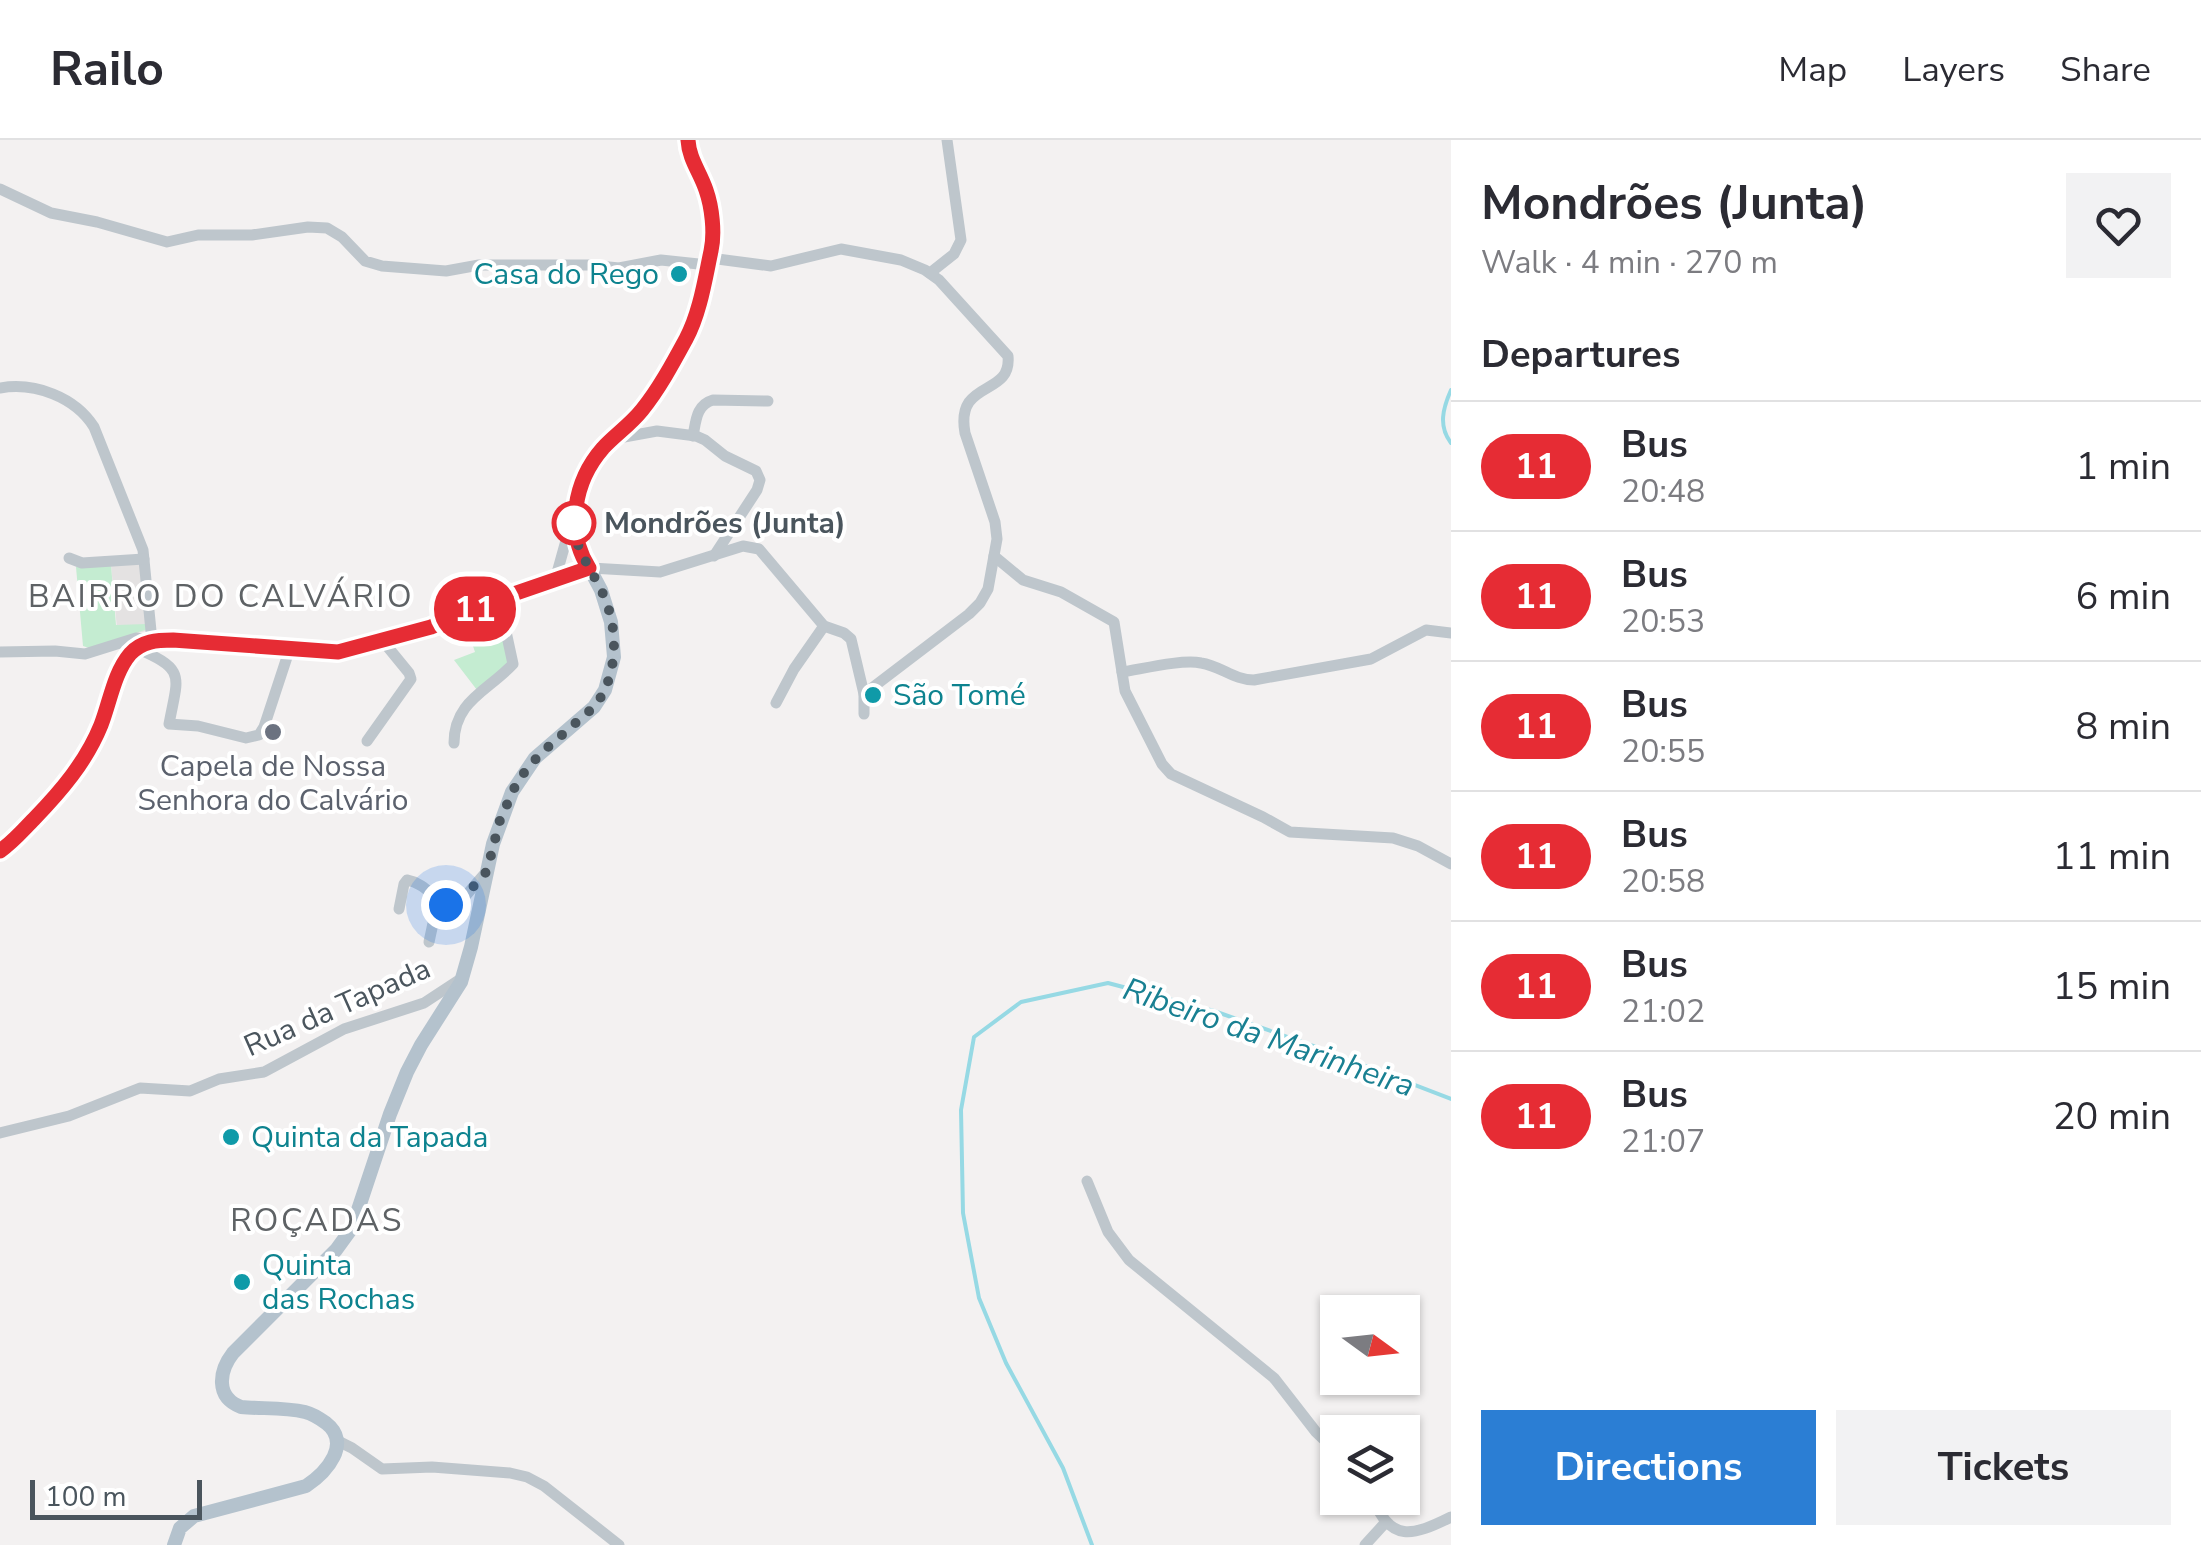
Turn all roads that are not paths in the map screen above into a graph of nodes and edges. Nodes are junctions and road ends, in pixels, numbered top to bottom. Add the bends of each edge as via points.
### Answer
1 (688, 140) edge
2 (948, 140) edge
3 (0, 190) edge
4 (709, 261) junction
5 (930, 272) junction
6 (0, 388) edge
7 (768, 400) dead end
8 (693, 436) junction
9 (613, 439) junction
10 (578, 500) junction
11 (714, 556) junction
12 (994, 556) junction
13 (68, 558) dead end
14 (144, 560) junction
15 (589, 568) junction
16 (555, 580) junction
17 (499, 599) junction
18 (824, 626) junction
19 (1451, 633) edge
20 (382, 640) junction
21 (152, 642) junction
22 (136, 648) junction
23 (290, 648) junction
24 (0, 652) edge
25 (1122, 672) junction
26 (864, 694) junction
27 (776, 702) dead end
28 (864, 714) dead end
29 (368, 741) dead end
30 (454, 743) dead end
31 (0, 851) edge
32 (1451, 864) edge
33 (487, 871) junction
34 (438, 900) junction
35 (456, 906) junction
36 (399, 909) dead end
37 (433, 925) junction
38 (430, 942) dead end
39 (462, 977) junction
40 (0, 1132) edge
41 (1087, 1181) dead end
42 (1320, 1436) edge
43 (338, 1441) junction
44 (1381, 1515) edge
45 (1451, 1518) edge
46 (1385, 1523) junction
47 (1399, 1537) edge
48 (174, 1545) edge
49 (619, 1545) edge
50 (1365, 1545) edge

1 - 4 main road via 708,198
2 - 5 street via 961,240
3 - 4 street via 52,213 170,242 323,228 382,266 446,271
4 - 5 street via 771,266 841,249
4 - 9 main road via 688,337 645,406
5 - 12 street via 1009,360 1004,377 972,397 964,416 996,528
6 - 14 street via 30,387 86,415
7 - 8 street via 706,402
8 - 9 street via 657,431
8 - 11 street via 760,476
9 - 10 main road via 591,465
10 - 15 main road via 575,538
10 - 16 street
11 - 15 street via 660,572
11 - 18 street via 743,546 758,550
12 - 25 street via 1022,580 1111,619
12 - 26 street via 980,603
13 - 14 street
14 - 21 street
15 - 16 street
15 - 33 main road via 611,622 608,680 594,707 518,780
16 - 17 street
17 - 20 street
17 - 30 street via 513,664 462,712
18 - 26 street via 850,639
18 - 27 street
19 - 25 street via 1426,630 1371,659 1254,680 1200,662
20 - 23 street via 333,652
20 - 29 street via 411,679
21 - 22 street
21 - 23 street
21 - 24 street via 139,638 85,654
22 - 23 street via 176,674 169,724 250,738 264,727
22 - 31 street via 120,670 80,766
25 - 32 street via 1162,764 1176,777 1290,832 1393,838
26 - 28 street
33 - 35 street
33 - 39 main road
34 - 35 street
34 - 36 street via 408,880
34 - 37 street
35 - 37 street
37 - 38 street
39 - 40 street, Rua da Tapada via 424,1003 344,1029 264,1072 219,1078 190,1092 140,1088 69,1116
39 - 43 main road via 407,1072 350,1232 224,1368 223,1390 232,1404 311,1414 334,1429
41 - 42 street via 1108,1232 1129,1260 1274,1378
43 - 48 main road via 333,1458 309,1484 194,1516
43 - 49 street via 382,1470 428,1467 527,1477
44 - 46 street
45 - 47 street
46 - 47 street
46 - 50 street

